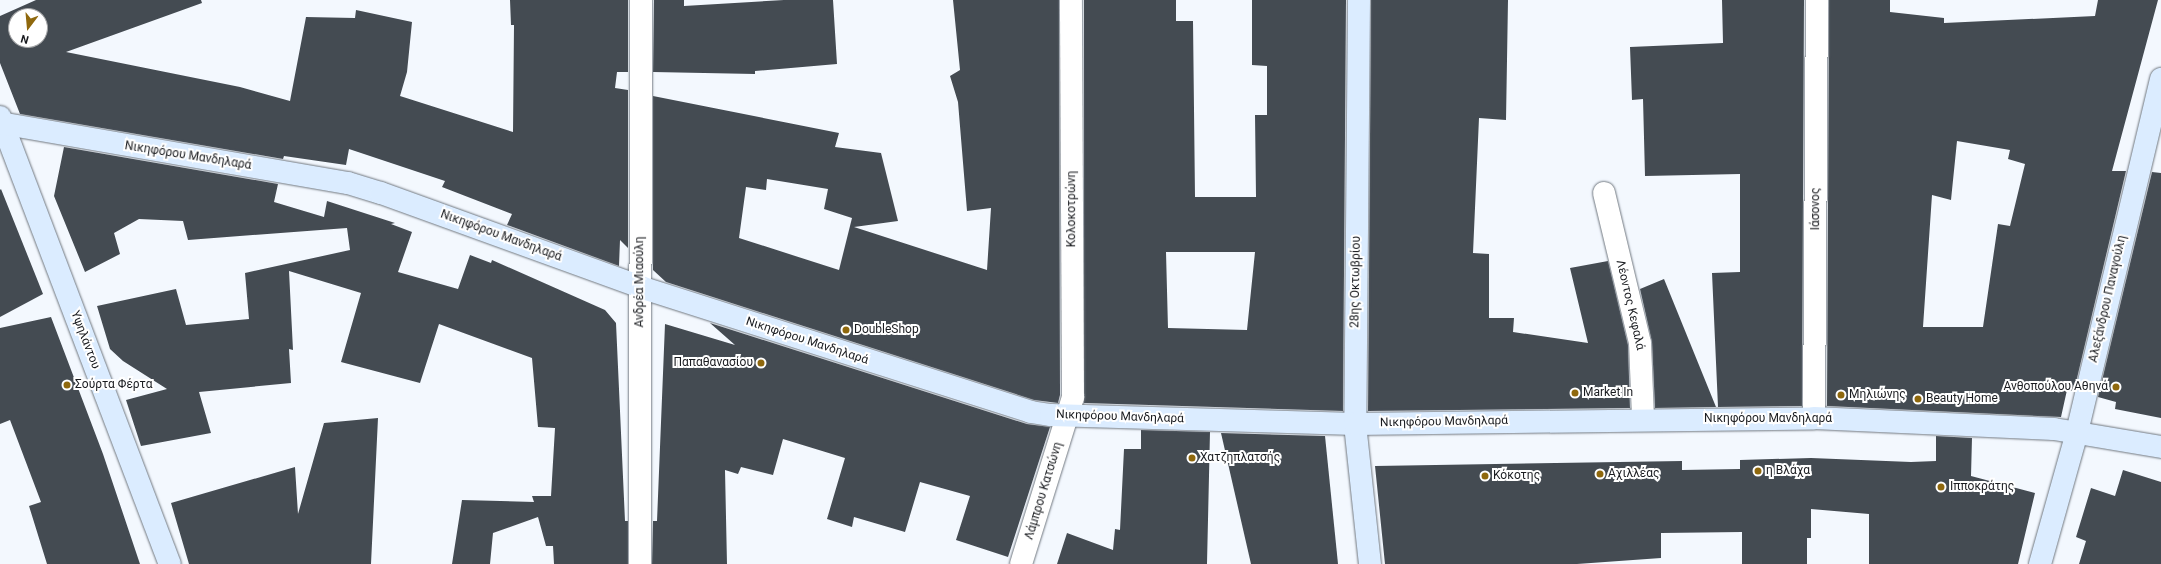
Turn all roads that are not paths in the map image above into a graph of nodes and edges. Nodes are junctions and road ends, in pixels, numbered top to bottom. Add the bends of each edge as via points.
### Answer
1 (641, 0) edge
2 (1071, 0) edge
3 (1359, 0) edge
4 (1817, 0) edge
5 (2161, 79) edge
6 (1, 121) edge
7 (1604, 193) dead end
8 (640, 287) junction
9 (1068, 417) junction
10 (1814, 418) junction
11 (1643, 419) junction
12 (1355, 424) junction
13 (2077, 432) junction
14 (2161, 447) edge
15 (170, 564) edge
16 (640, 564) edge
17 (1021, 564) edge
18 (1370, 564) edge
19 (2040, 564) edge

1 - 8 street, Ανδρέα Μιαούλη
2 - 9 street, Κολοκοτρώνη via 1073,397
3 - 12 street, 28ης Οκτωβρίου
4 - 10 street, Ιάσονος
5 - 13 street, Αλεξάνδρου Παναγούλη
6 - 8 street, Νικηφόρου Μανδηλαρά via 348,183
6 - 15 street, Υψηλάντου
7 - 11 street, Λέοντος Κεφαλά via 1640,343
8 - 9 street, Νικηφόρου Μανδηλαρά via 1031,412
8 - 16 street, Ανδρέα Μιαούλη
9 - 12 street, Νικηφόρου Μανδηλαρά
9 - 17 street, Λάμπρου Κατσώνη
10 - 11 street, Νικηφόρου Μανδηλαρά
10 - 13 street, Νικηφόρου Μανδηλαρά
11 - 12 street, Νικηφόρου Μανδηλαρά
12 - 18 street, 28ης Οκτωβρίου
13 - 14 street, Νικηφόρου Μανδηλαρά
13 - 19 street, Αλεξάνδρου Παναγούλη

